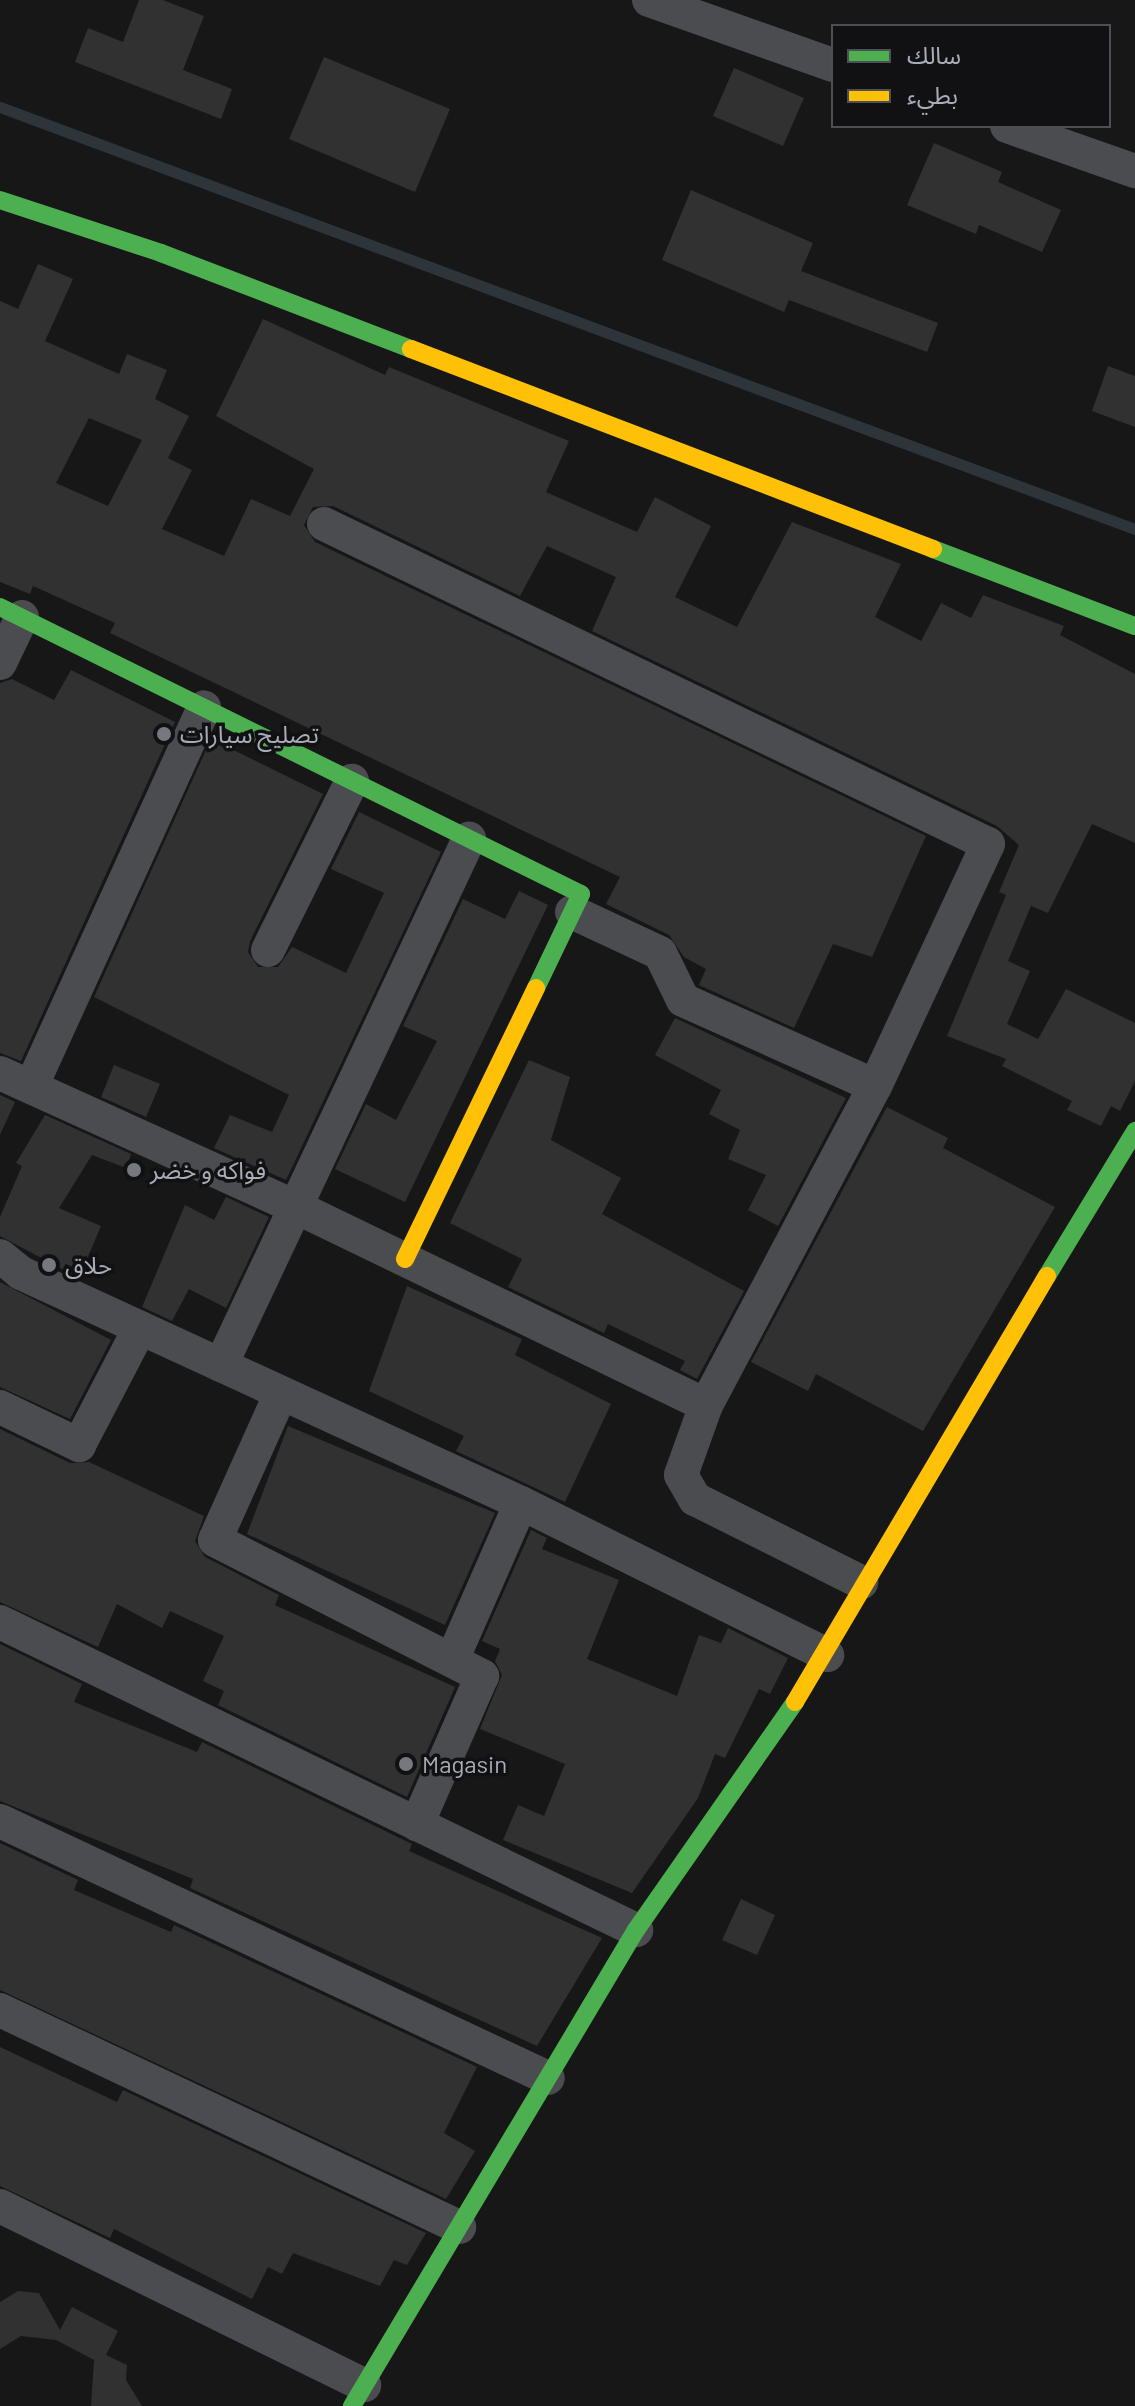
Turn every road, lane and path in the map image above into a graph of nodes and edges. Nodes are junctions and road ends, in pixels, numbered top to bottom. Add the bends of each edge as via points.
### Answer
1 (649, 0) edge
2 (714, 10) edge
3 (831, 64) edge
4 (1013, 128) edge
5 (1135, 171) edge
6 (0, 200) edge
7 (324, 524) dead end
8 (11, 612) edge
9 (1135, 626) edge
10 (0, 663) edge
11 (204, 707) junction
12 (352, 781) junction
13 (469, 839) junction
14 (572, 912) junction
15 (268, 950) dead end
16 (0, 1073) edge
17 (32, 1085) junction
18 (875, 1086) junction
19 (1135, 1131) edge
20 (296, 1207) junction
21 (0, 1256) edge
22 (405, 1259) junction
23 (140, 1328) junction
24 (221, 1365) junction
25 (281, 1393) junction
26 (706, 1405) junction
27 (0, 1407) edge
28 (521, 1503) junction
29 (861, 1582) junction
30 (0, 1622) edge
31 (827, 1655) junction
32 (452, 1660) junction
33 (0, 1821) edge
34 (417, 1824) junction
35 (636, 1930) junction
36 (0, 2010) edge
37 (548, 2078) junction
38 (0, 2206) edge
39 (459, 2227) junction
40 (358, 2396) edge

1 - 2 street
2 - 3 street
4 - 5 street
6 - 9 street via 161,253
7 - 18 street via 988,844
8 - 10 street
8 - 11 street
11 - 12 street
11 - 17 street
12 - 13 street
12 - 15 street
13 - 14 street via 581,894
13 - 20 street
14 - 18 street via 660,953 683,1000
14 - 22 street
16 - 17 street
17 - 20 street
18 - 26 street
19 - 29 street
20 - 22 street
20 - 24 street
21 - 23 street via 21,1273
22 - 26 street
23 - 24 street
23 - 27 street via 79,1445
24 - 25 street
25 - 28 street
25 - 32 street via 215,1540
26 - 29 street via 681,1475 695,1499
28 - 31 street
28 - 32 street
29 - 31 street
30 - 34 street
31 - 35 street
32 - 34 street via 482,1676
33 - 37 street
34 - 35 street
35 - 37 street
36 - 39 street
37 - 39 street
38 - 40 street
39 - 40 street

